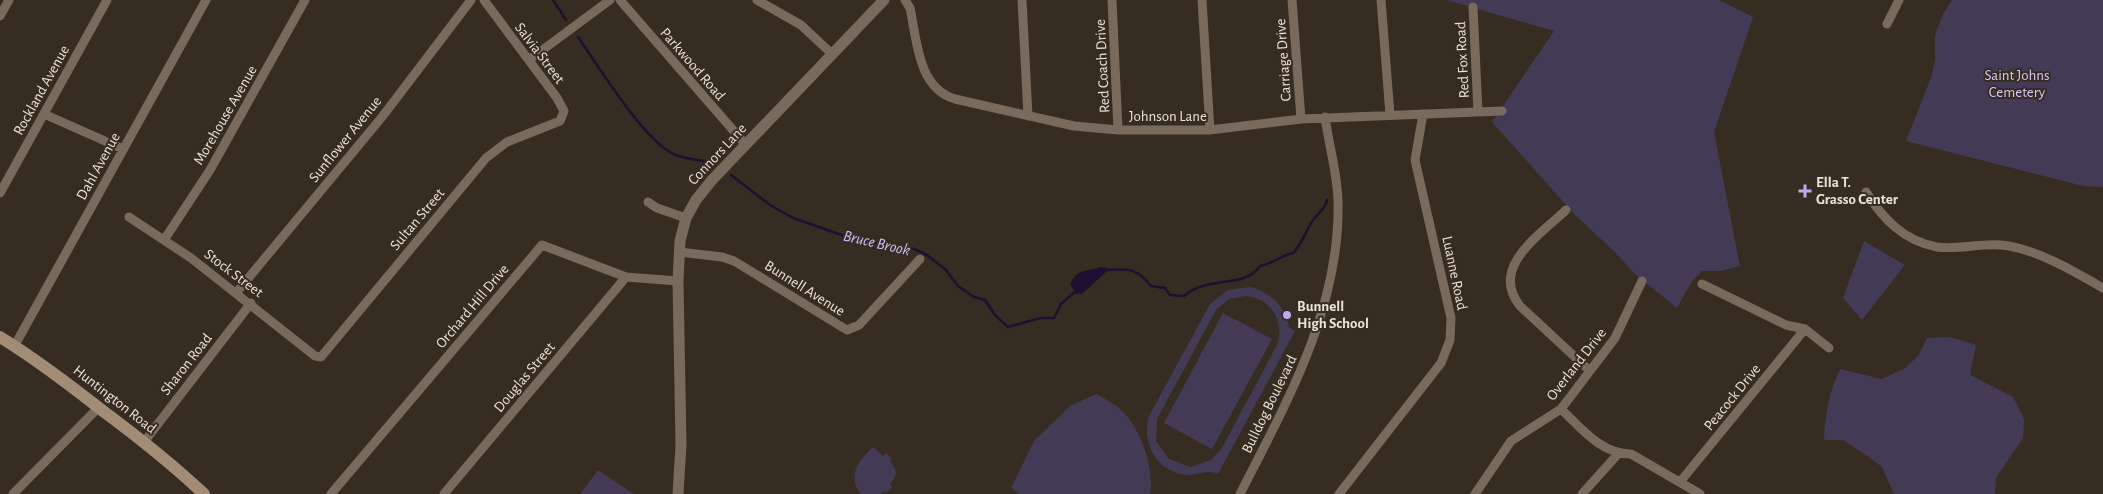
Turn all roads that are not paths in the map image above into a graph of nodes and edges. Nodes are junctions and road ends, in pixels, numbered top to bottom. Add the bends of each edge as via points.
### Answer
1 (9, 0) edge
2 (107, 0) edge
3 (206, 0) edge
4 (305, 0) edge
5 (471, 0) edge
6 (484, 0) edge
7 (610, 0) edge
8 (620, 0) edge
9 (757, 0) edge
10 (884, 0) edge
11 (905, 0) edge
12 (1022, 0) edge
13 (1112, 0) edge
14 (1202, 0) edge
15 (1292, 0) edge
16 (1381, 0) edge
17 (1899, 0) edge
18 (1473, 7) dead end
19 (0, 16) edge
20 (1887, 24) dead end
21 (832, 54) junction
22 (529, 60) junction
23 (1502, 111) dead end
24 (1478, 112) junction
25 (44, 114) junction
26 (1423, 114) junction
27 (1028, 116) junction
28 (1390, 116) junction
29 (1326, 118) junction
30 (1301, 119) junction
31 (556, 123) joint
32 (1118, 130) junction
33 (1210, 130) junction
34 (746, 145) junction
35 (123, 149) junction
36 (1866, 192) dead end
37 (0, 193) edge
38 (648, 202) dead end
39 (1566, 210) dead end
40 (129, 217) dead end
41 (686, 218) junction
42 (164, 240) junction
43 (679, 252) junction
44 (920, 259) dead end
45 (626, 277) junction
46 (1642, 281) dead end
47 (678, 282) junction
48 (1702, 284) dead end
49 (2103, 288) edge
50 (236, 293) junction
51 (251, 303) junction
52 (1805, 329) junction
53 (0, 337) edge
54 (15, 345) junction
55 (1829, 348) dead end
56 (318, 357) joint
57 (1590, 371) junction
58 (99, 407) junction
59 (1561, 409) junction
60 (144, 442) junction
61 (1618, 454) junction
62 (1680, 482) junction
63 (13, 494) edge
64 (204, 494) edge
65 (332, 494) edge
66 (444, 494) edge
67 (678, 494) edge
68 (1240, 494) edge
69 (1340, 494) edge
70 (1475, 494) edge
71 (1582, 494) edge
72 (1700, 494) edge

1 - 19 street
2 - 25 street, Rockland Avenue
3 - 35 street, Dahl Avenue
4 - 42 street, Morehouse Avenue via 210,170
5 - 50 street, Sunflower Avenue via 382,117
6 - 22 street, Salvia Street
7 - 22 street
8 - 34 street, Parkwood Road
9 - 21 street via 801,25
10 - 21 street, Connors Lane
11 - 27 street, Johnson Lane via 910,8 926,73 934,88 955,99
12 - 27 street
13 - 32 street, Red Coach Drive
14 - 33 street
15 - 30 street, Carriage Drive
16 - 28 street
17 - 20 street
18 - 24 street, Red Fox Road
21 - 34 street, Connors Lane
22 - 31 street, Salvia Street via 561,105 563,116
23 - 24 street, Johnson Lane
24 - 26 street, Johnson Lane
25 - 35 street
25 - 37 street, Rockland Avenue
26 - 28 street, Johnson Lane
26 - 69 street, Luanne Road via 1415,160 1451,318 1450,340 1440,363
27 - 32 street, Johnson Lane via 1074,126
28 - 29 street, Johnson Lane
29 - 30 street, Johnson Lane
29 - 68 street, Bulldog Boulevard via 1334,154 1338,202 1330,277 1305,364
30 - 33 street, Johnson Lane
31 - 56 street, Sultan Street via 507,142 486,158 324,354
32 - 33 street, Johnson Lane
34 - 41 street, Connors Lane via 703,191
35 - 54 street, Dahl Avenue
36 - 49 street via 1882,215 1903,234 1937,247 2002,245 2060,265
38 - 41 street
39 - 57 street via 1519,254 1509,276 1510,287 1520,306
40 - 42 street, Stock Street
41 - 43 street, Connors Lane
42 - 50 street, Stock Street
43 - 44 street, Bunnell Avenue via 734,261 847,330 859,325
43 - 47 street, Connors Lane
45 - 47 street, Orchard Hill Drive
45 - 65 street, Orchard Hill Drive via 542,245
45 - 66 street, Douglas Street
46 - 57 street, Overland Drive via 1615,338
47 - 67 street, Connors Lane via 681,445
48 - 52 street via 1786,325
50 - 51 street, Stock Street
51 - 56 street, Stock Street
51 - 60 street, Sharon Road
52 - 55 street
52 - 62 street, Peacock Drive
53 - 54 main road, Huntington Road
54 - 58 main road, Huntington Road
57 - 59 street, Overland Drive
58 - 60 main road, Huntington Road
58 - 63 street
59 - 61 street via 1597,442
59 - 70 street, Overland Drive via 1511,441
60 - 64 main road, Huntington Road
61 - 62 street via 1631,454
61 - 71 street
62 - 72 street

